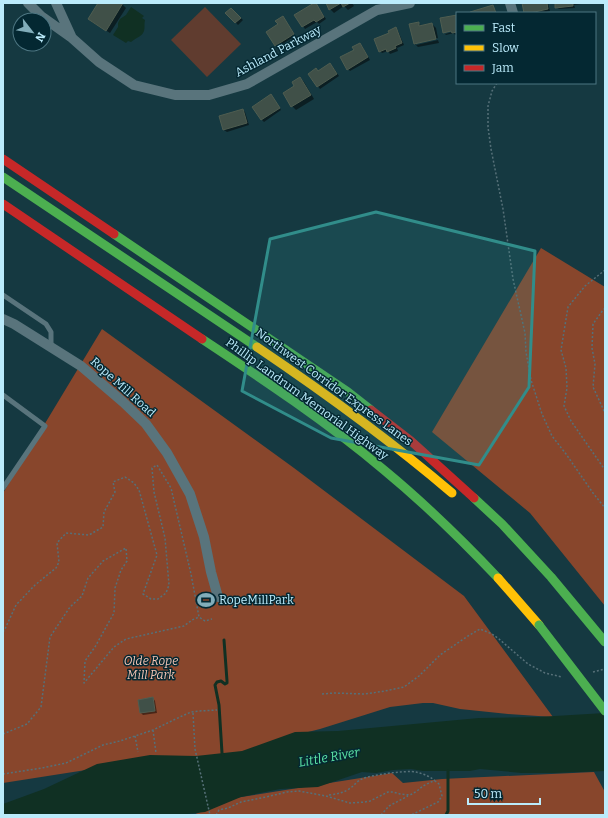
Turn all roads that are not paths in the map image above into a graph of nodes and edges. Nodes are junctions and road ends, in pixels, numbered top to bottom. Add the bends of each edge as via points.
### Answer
1 (28, 3) edge
2 (56, 3) edge
3 (410, 3) edge
4 (72, 38) junction
5 (3, 159) edge
6 (3, 177) edge
7 (3, 204) edge
8 (3, 295) edge
9 (3, 319) edge
10 (51, 347) junction
11 (3, 395) edge
12 (3, 488) edge
13 (459, 500) dead end
14 (488, 523) dead end
15 (523, 546) junction
16 (218, 597) dead end
17 (605, 641) edge
18 (605, 711) edge

1 - 4 street, Ashland Parkway via 41,16
2 - 4 street, Ashland Parkway
3 - 4 street, Ashland Parkway via 377,10 247,84 208,95 175,95 134,85 99,62
5 - 15 highway via 358,400 436,463
6 - 13 highway, Northwest Corridor Express Lanes via 341,405 408,456
7 - 18 highway, Phillip Landrum Memorial Highway, bridge via 242,365 324,423 408,490 501,581 539,625
8 - 10 lane via 46,324 51,332
9 - 10 street, Rope Mill Road
10 - 16 street, Rope Mill Road via 81,366 123,402 146,424 167,453 190,494 204,537
11 - 12 lane via 45,426
14 - 15 highway
15 - 17 highway

